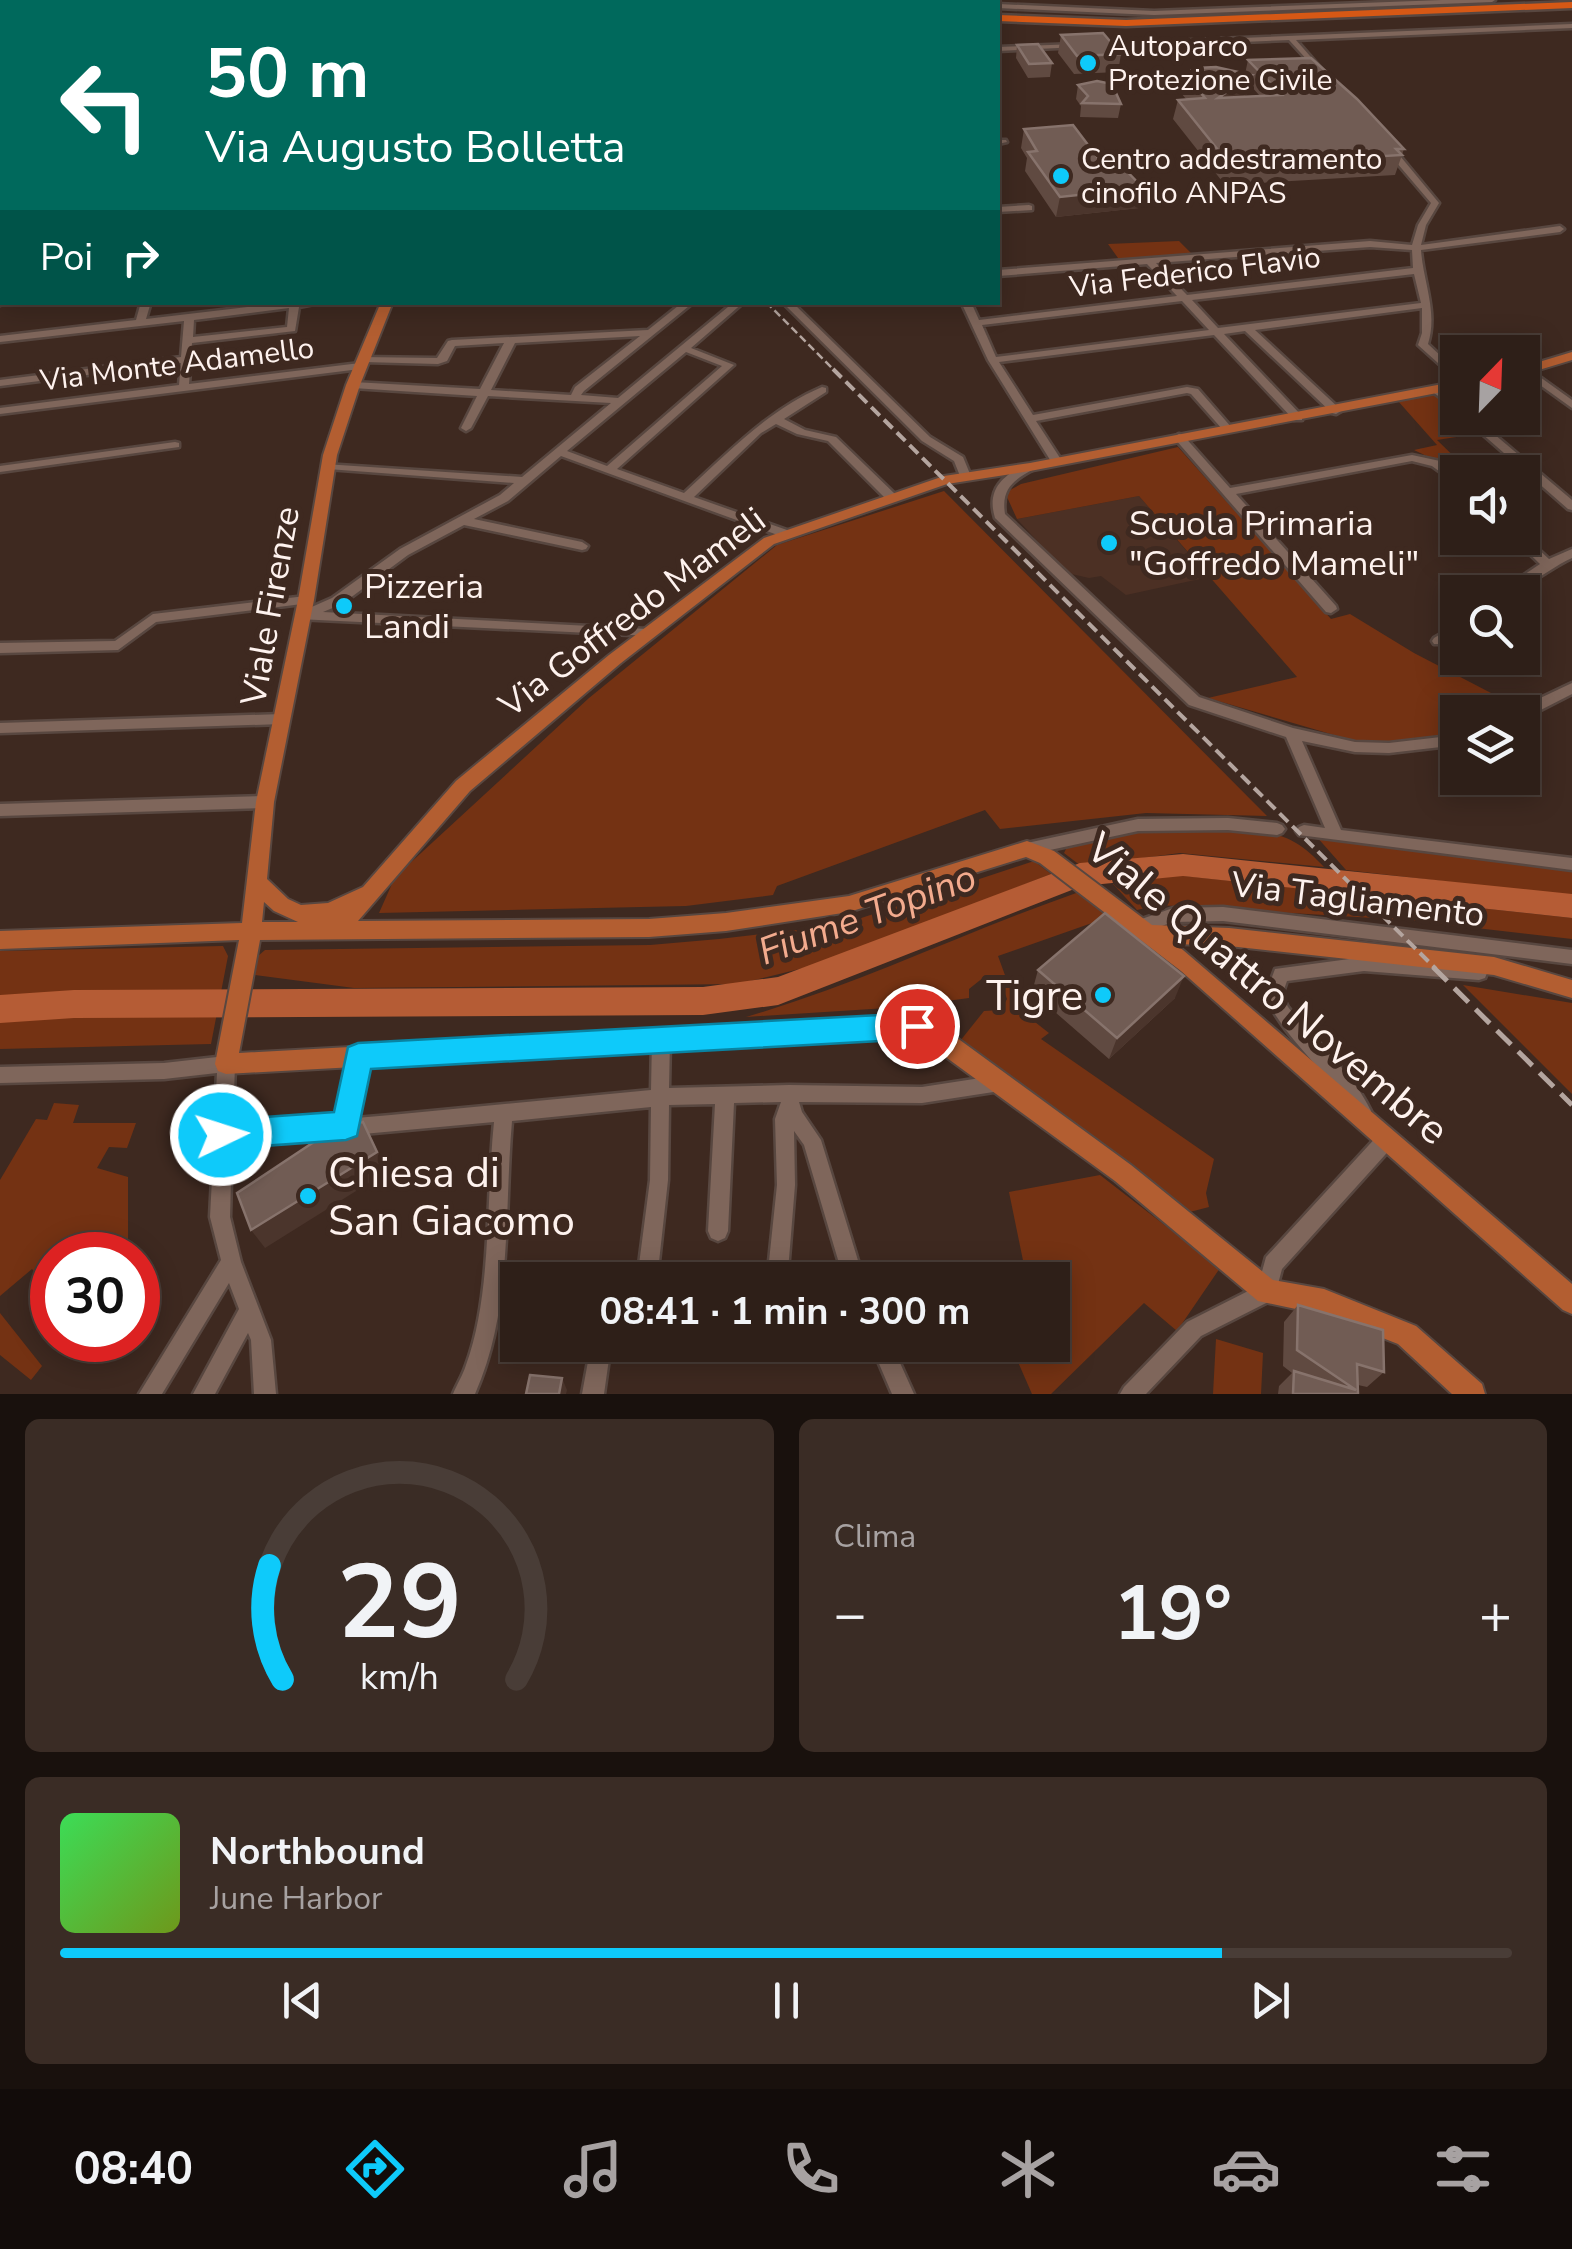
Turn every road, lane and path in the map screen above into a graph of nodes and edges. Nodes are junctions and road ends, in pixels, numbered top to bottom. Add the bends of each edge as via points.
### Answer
1 (1234, 0) edge
2 (1357, 0) edge
3 (1492, 0) edge
4 (1000, 6) edge
5 (1572, 7) edge
6 (1300, 9) junction
7 (1264, 10) junction
8 (1000, 20) edge
9 (1000, 20) edge
10 (1182, 23) junction
11 (1572, 26) edge
12 (1011, 32) dead end
13 (1291, 38) junction
14 (1000, 49) edge
15 (1328, 81) edge
16 (1379, 138) edge
17 (1028, 208) dead end
18 (1000, 210) edge
19 (1560, 229) dead end
20 (1416, 248) junction
21 (1151, 263) junction
22 (1420, 270) junction
23 (1000, 273) edge
24 (1182, 298) junction
25 (145, 305) edge
26 (288, 305) edge
27 (296, 305) edge
28 (386, 305) edge
29 (686, 305) edge
30 (737, 305) edge
31 (789, 305) edge
32 (967, 305) edge
33 (1426, 305) junction
34 (189, 317) junction
35 (140, 323) junction
36 (976, 324) junction
37 (1247, 328) junction
38 (1213, 332) junction
39 (649, 333) junction
40 (0, 339) edge
41 (511, 340) junction
42 (187, 341) junction
43 (686, 349) junction
44 (1572, 356) edge
45 (186, 359) junction
46 (993, 360) junction
47 (362, 362) junction
48 (1440, 363) edge
49 (1540, 365) edge
50 (1540, 382) edge
51 (0, 383) edge
52 (353, 385) junction
53 (184, 388) junction
54 (822, 390) dead end
55 (1438, 390) edge
56 (484, 393) junction
57 (576, 398) junction
58 (623, 401) junction
59 (1572, 405) edge
60 (0, 411) edge
61 (1336, 411) junction
62 (774, 418) junction
63 (1298, 418) junction
64 (1029, 419) junction
65 (466, 428) dead end
66 (1227, 428) junction
67 (1489, 435) edge
68 (1180, 437) junction
69 (175, 446) dead end
70 (562, 452) junction
71 (1056, 461) junction
72 (328, 466) junction
73 (1440, 466) edge
74 (1030, 467) junction
75 (0, 468) edge
76 (610, 470) junction
77 (964, 474) junction
78 (527, 481) junction
79 (1228, 492) junction
80 (686, 498) junction
81 (892, 498) junction
82 (1572, 506) edge
83 (464, 521) junction
84 (783, 533) junction
85 (582, 546) dead end
86 (1572, 553) edge
87 (1538, 555) edge
88 (1548, 564) junction
89 (1532, 575) edge
90 (305, 608) junction
91 (1331, 609) dead end
92 (647, 633) junction
93 (0, 648) edge
94 (1572, 688) edge
95 (1540, 703) edge
96 (282, 719) junction
97 (0, 728) edge
98 (1292, 733) junction
99 (1440, 742) edge
100 (265, 802) junction
101 (0, 810) edge
102 (1278, 828) dead end
103 (1304, 831) dead end
104 (1336, 835) junction
105 (1037, 853) junction
106 (1572, 864) edge
107 (255, 881) junction
108 (370, 890) junction
109 (294, 912) junction
110 (1136, 925) junction
111 (338, 930) junction
112 (0, 940) edge
113 (249, 941) junction
114 (1572, 957) edge
115 (1519, 973) junction
116 (1572, 990) edge
117 (661, 1040) junction
118 (358, 1056) junction
119 (226, 1073) junction
120 (0, 1075) edge
121 (1001, 1082) junction
122 (724, 1094) junction
123 (661, 1098) junction
124 (790, 1099) junction
125 (504, 1114) junction
126 (1368, 1120) junction
127 (346, 1126) junction
128 (221, 1135) junction
129 (1387, 1138) junction
130 (330, 1145) edge
131 (244, 1204) edge
132 (220, 1216) junction
133 (718, 1231) dead end
134 (231, 1262) junction
135 (649, 1262) edge
136 (779, 1262) edge
137 (849, 1262) edge
138 (1267, 1292) junction
139 (1572, 1301) edge
140 (249, 1310) junction
141 (598, 1362) edge
142 (888, 1362) edge
143 (150, 1394) edge
144 (204, 1394) edge
145 (265, 1394) edge
146 (464, 1394) edge
147 (593, 1394) edge
148 (904, 1394) edge
149 (1130, 1394) edge
150 (1472, 1394) edge

1 - 7 street
2 - 6 street
3 - 6 street
4 - 7 street via 1125,14
5 - 8 highway via 1126,23
5 - 10 highway
6 - 7 street
9 - 10 highway
10 - 12 highway
11 - 13 street
13 - 14 street
13 - 15 street
16 - 20 street via 1435,203
17 - 18 street
19 - 20 street
20 - 21 street via 1370,244
20 - 22 street
21 - 23 street
21 - 24 street
22 - 24 street, Via Federico Flavio
22 - 33 street
24 - 36 street, Via Federico Flavio
24 - 38 street
25 - 35 street
26 - 34 street
27 - 42 street via 292,328
28 - 47 main road, Viale Firenze
29 - 39 street
30 - 43 street
31 - 77 street via 926,439 959,459
32 - 36 street
33 - 37 street
33 - 48 street via 1430,330 1423,346
34 - 35 street
34 - 42 street
35 - 40 street
36 - 46 street
37 - 38 street
37 - 61 street
38 - 46 street
38 - 63 street
39 - 41 street
39 - 57 street via 579,388
41 - 47 street, Via Monte Adamello via 452,342 438,362
41 - 56 street
42 - 45 street
43 - 58 street
43 - 76 street via 729,364
44 - 49 main road
45 - 51 street
45 - 53 street
46 - 64 street
47 - 52 main road, Viale Firenze
47 - 53 street, Via Monte Adamello
50 - 59 street
52 - 56 street
52 - 72 main road, Viale Firenze
53 - 60 street, Via Monte Adamello
54 - 62 street
55 - 61 main road, Via Goffredo Mameli
56 - 57 street
56 - 65 street
57 - 58 street
58 - 70 street
61 - 63 main road, Via Goffredo Mameli
62 - 80 street
62 - 81 street via 832,439
63 - 66 main road, Via Goffredo Mameli
64 - 66 street via 1186,390
64 - 71 street
66 - 68 main road, Via Goffredo Mameli
67 - 82 street
68 - 71 main road, Via Goffredo Mameli
68 - 79 street
69 - 75 street
70 - 76 street
70 - 78 street
71 - 74 main road, Via Goffredo Mameli
72 - 78 street
72 - 90 main road, Viale Firenze
73 - 79 street via 1412,458
74 - 77 main road, Via Goffredo Mameli
74 - 98 street via 1002,484 998,515 1181,692
76 - 80 street
77 - 81 main road, Via Goffredo Mameli
78 - 83 street
79 - 91 street
80 - 84 street
81 - 84 main road, Via Goffredo Mameli
83 - 85 street
83 - 90 street via 404,552 337,600
84 - 92 main road, Via Goffredo Mameli
86 - 88 street
87 - 88 street
88 - 89 street
90 - 92 street
90 - 93 street via 153,618 118,645
90 - 96 main road, Viale Firenze
92 - 108 main road, Via Goffredo Mameli via 463,786
94 - 95 street
96 - 97 street
96 - 100 main road, Viale Firenze
98 - 99 street via 1355,747
98 - 104 street
100 - 101 street
100 - 107 main road, Viale Firenze
102 - 105 street via 1138,825
103 - 104 street
104 - 106 street
105 - 110 main road, Viale Quattro Novembre
105 - 111 main road, Viale Quattro Novembre via 790,914 649,928
107 - 109 main road, Viale Quattro Novembre
107 - 113 main road, Viale Firenze
108 - 109 main road, Via Goffredo Mameli via 331,911
108 - 111 main road, Via Goffredo Mameli
109 - 111 main road, Viale Quattro Novembre
110 - 114 street, Via Tagliamento via 1173,915 1222,914
110 - 115 main road, Via Tagliamento
110 - 126 main road, Viale Quattro Novembre
111 - 113 main road, Viale Quattro Novembre
112 - 113 main road, Viale Quattro Novembre
113 - 119 main road, Viale Firenze
115 - 116 main road, Via Tagliamento
115 - 126 street, Via Tagliamento via 1364,964 1280,974 1274,996 1284,1018
117 - 118 main road
117 - 121 main road via 917,1026
117 - 123 street
118 - 119 main road
118 - 127 street
119 - 120 street
119 - 128 street
121 - 124 street via 922,1094
121 - 138 main road
122 - 123 street
122 - 124 street
122 - 133 street
123 - 125 street
123 - 135 street
124 - 136 street
124 - 137 street via 812,1140
125 - 127 street
125 - 146 street via 486,1323
126 - 129 main road, Viale Quattro Novembre
127 - 128 street
127 - 130 street
128 - 132 street
129 - 138 street via 1272,1264
129 - 139 main road, Viale Quattro Novembre
131 - 132 street
132 - 134 street
134 - 140 street
134 - 143 street
138 - 149 street via 1194,1329
138 - 150 main road via 1324,1302 1407,1335
140 - 144 street
140 - 145 street via 261,1340
141 - 147 street
142 - 148 street

